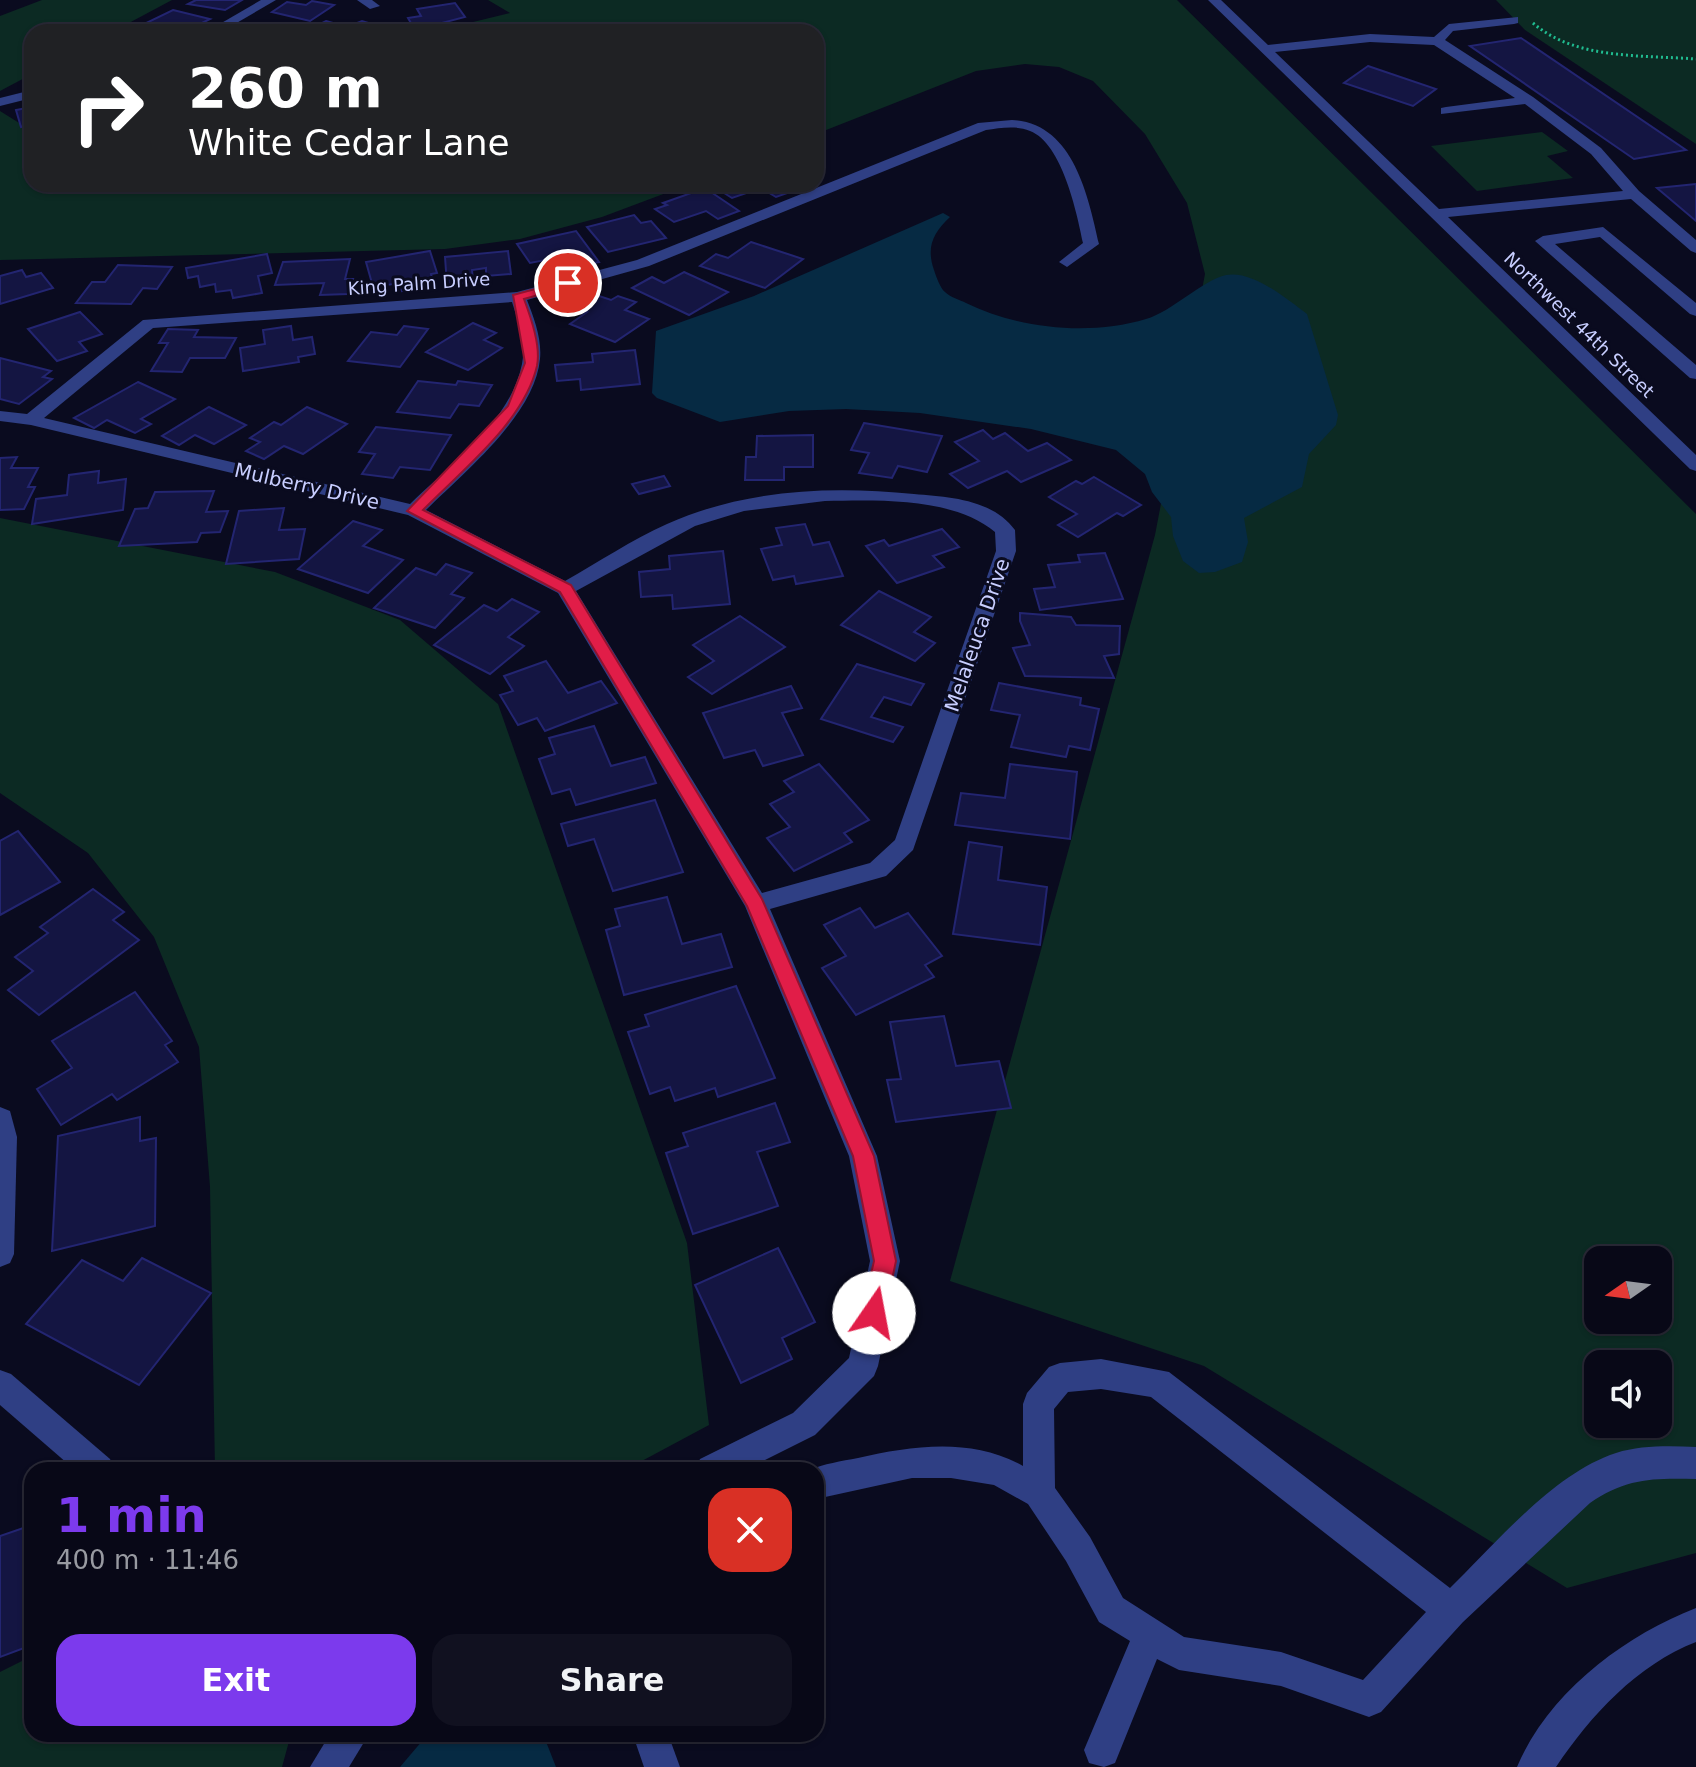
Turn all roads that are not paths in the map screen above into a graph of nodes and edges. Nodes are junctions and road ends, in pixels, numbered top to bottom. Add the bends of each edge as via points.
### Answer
1 (270, 0) edge
2 (1214, 0) edge
3 (1514, 20) dead end
4 (226, 24) edge
5 (1437, 41) junction
6 (1263, 49) junction
7 (24, 96) edge
8 (1528, 100) junction
9 (0, 102) edge
10 (1446, 111) dead end
11 (824, 190) edge
12 (819, 192) edge
13 (1634, 194) junction
14 (1434, 214) junction
15 (1585, 216) junction
16 (1696, 248) edge
17 (1067, 262) dead end
18 (518, 297) junction
19 (1696, 311) edge
20 (1696, 374) edge
21 (0, 416) edge
22 (31, 420) junction
23 (1696, 465) edge
24 (414, 511) junction
25 (565, 589) junction
26 (756, 904) junction
27 (0, 1119) edge
28 (0, 1254) edge
29 (0, 1385) edge
30 (755, 1460) edge
31 (90, 1462) edge
32 (1696, 1463) edge
33 (824, 1481) edge
34 (1039, 1493) junction
35 (1451, 1610) junction
36 (1696, 1625) edge
37 (1150, 1634) junction
38 (345, 1742) edge
39 (1102, 1750) dead end
40 (328, 1767) edge
41 (1535, 1767) edge

1 - 4 street
2 - 6 street, Northwest 44th Street
3 - 5 street via 1449,28
5 - 6 street via 1370,38
5 - 8 street
6 - 14 street, Northwest 44th Street
7 - 9 street
8 - 10 street
8 - 13 street via 1596,151
11 - 17 street, King Palm Drive via 983,126 1040,130 1062,157 1084,207 1091,244
12 - 18 street, King Palm Drive via 643,263
13 - 15 street
13 - 16 street
14 - 15 street
14 - 23 street, Northwest 44th Street
15 - 19 street
15 - 20 street via 1543,241
18 - 22 street, King Palm Drive via 149,323
18 - 24 street via 531,363 514,408
21 - 22 street, Mulberry Drive
22 - 24 street, Mulberry Drive
24 - 25 street, Mulberry Drive
25 - 26 street
25 - 26 street, Melaleuca Drive via 685,523 787,497 864,494 960,504 987,513 1005,530 1006,551 905,844 878,870
26 - 30 street via 863,1156 885,1261 863,1366 804,1424
27 - 28 street
29 - 31 street
32 - 35 street via 1658,1462 1613,1470 1575,1494
33 - 34 street via 912,1462 951,1462 999,1470
34 - 35 street via 1038,1404 1060,1378 1101,1374 1158,1383
34 - 37 street via 1111,1610
35 - 37 street via 1369,1700 1281,1669 1179,1653
36 - 41 street via 1679,1630 1612,1673 1559,1729
37 - 39 street
38 - 40 street

